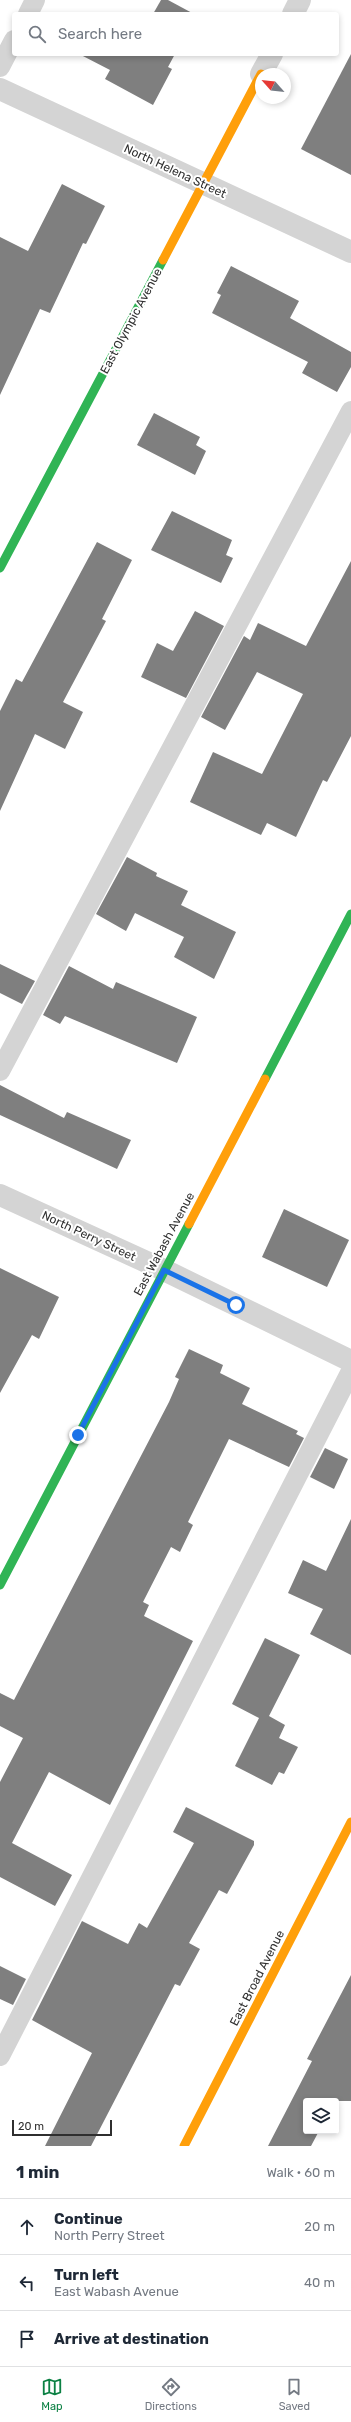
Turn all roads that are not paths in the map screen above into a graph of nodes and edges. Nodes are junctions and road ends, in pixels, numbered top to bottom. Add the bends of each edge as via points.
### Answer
1 (35, 0) edge
2 (300, 0) edge
3 (29, 12) edge
4 (294, 12) edge
5 (12, 44) edge
6 (271, 56) edge
7 (0, 67) edge
8 (264, 68) edge
9 (255, 86) edge
10 (0, 89) edge
11 (204, 184) junction
12 (351, 252) edge
13 (351, 411) edge
14 (0, 568) edge
15 (351, 914) edge
16 (0, 1071) edge
17 (0, 1195) edge
18 (164, 1270) junction
19 (351, 1360) edge
20 (351, 1371) edge
21 (0, 1585) edge
22 (351, 1822) edge
23 (0, 2056) edge
24 (184, 2146) edge

1 - 3 lane
2 - 4 street
5 - 7 lane
6 - 8 street, East Olympic Avenue
9 - 11 street, East Olympic Avenue
10 - 11 street, North Helena Street
11 - 12 street, North Helena Street
11 - 14 street, East Olympic Avenue
13 - 16 lane
15 - 18 street, East Wabash Avenue
17 - 18 street, North Perry Street
18 - 19 street, North Perry Street
18 - 21 street, East Wabash Avenue
20 - 23 lane
22 - 24 street, East Broad Avenue

